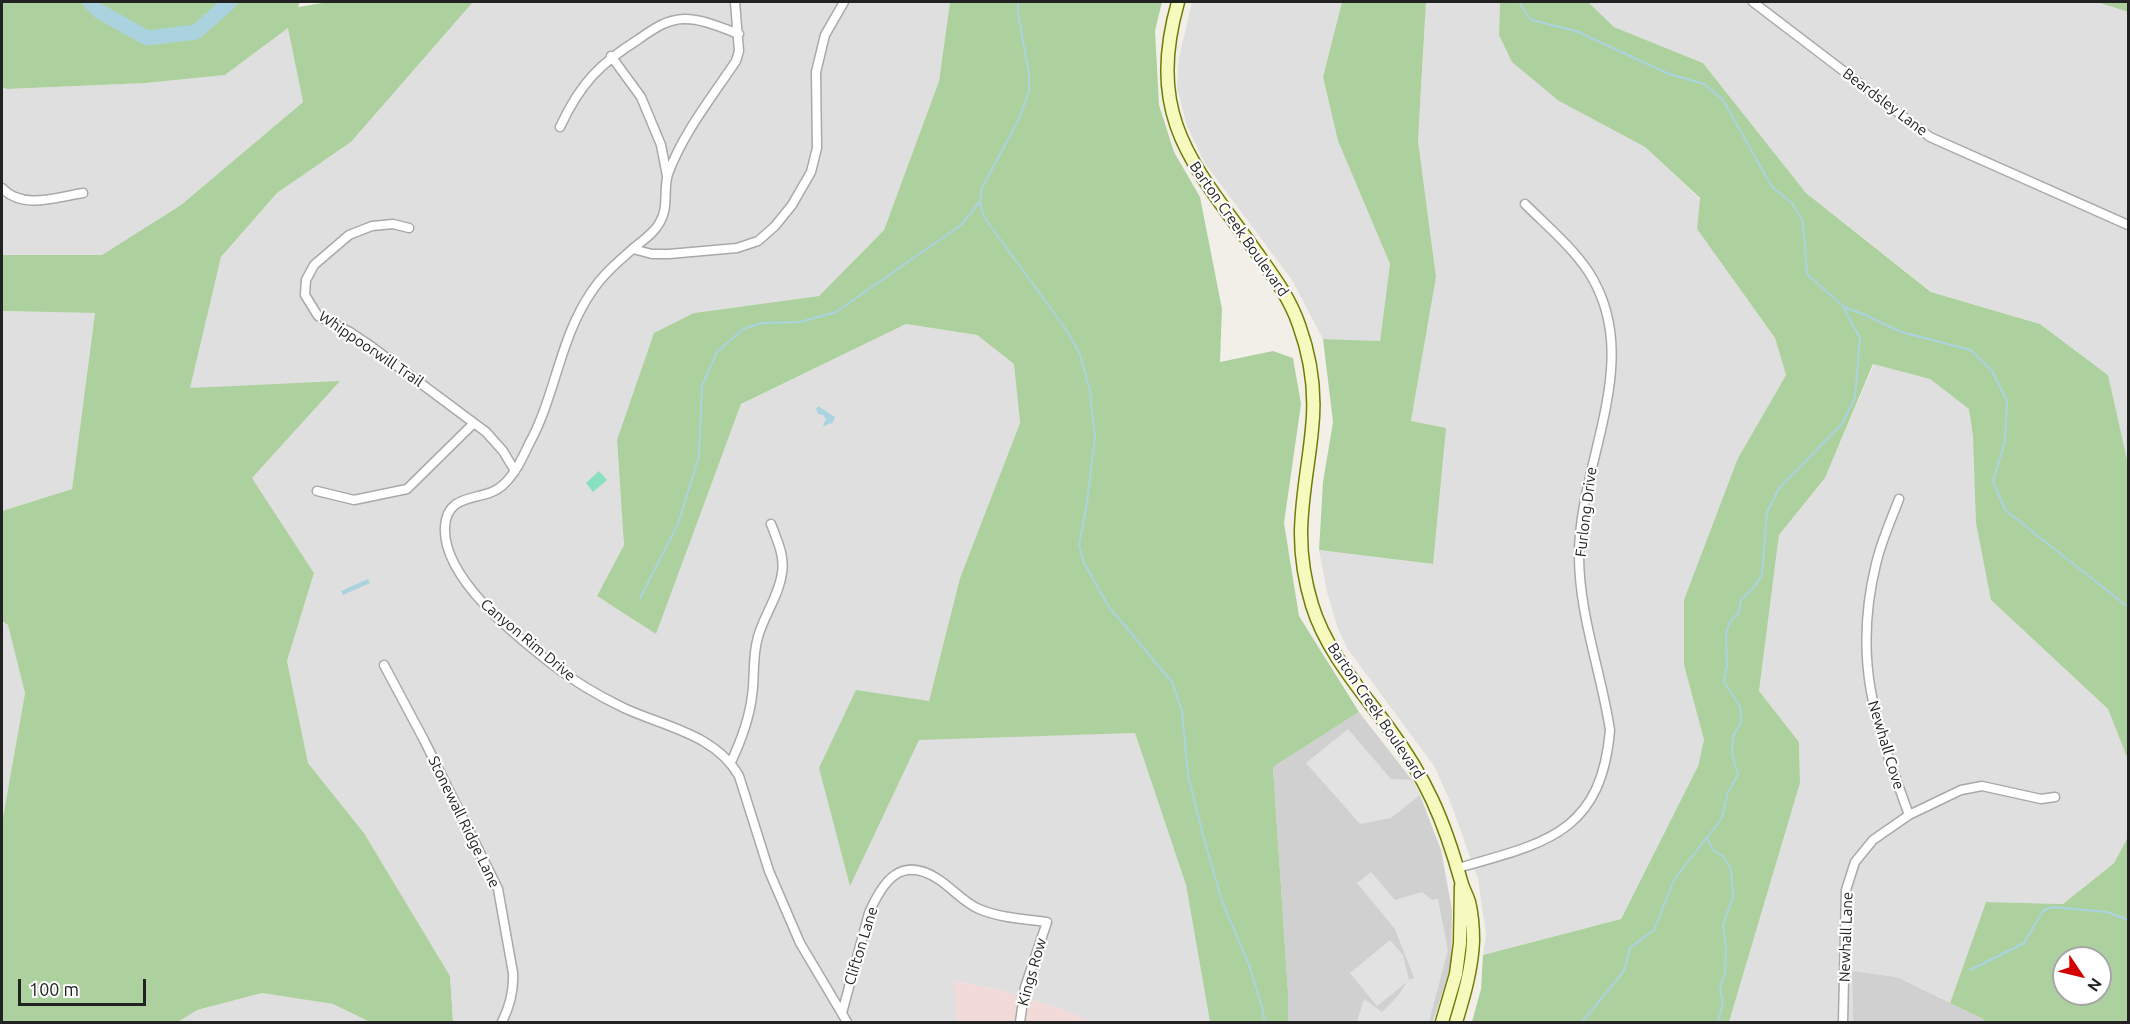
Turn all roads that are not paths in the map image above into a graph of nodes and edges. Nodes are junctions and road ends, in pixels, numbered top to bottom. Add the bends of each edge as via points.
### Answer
1 (735, 2) edge
2 (844, 2) edge
3 (1178, 2) edge
4 (1753, 2) edge
5 (739, 34) junction
6 (611, 56) junction
7 (560, 127) dead end
8 (667, 177) junction
9 (2, 188) edge
10 (83, 193) dead end
11 (1526, 204) dead end
12 (2128, 225) edge
13 (409, 228) dead end
14 (633, 249) junction
15 (474, 423) junction
16 (515, 471) junction
17 (317, 491) dead end
18 (1899, 499) dead end
19 (771, 524) dead end
20 (384, 666) dead end
21 (730, 762) junction
22 (2055, 797) dead end
23 (1909, 814) junction
24 (1458, 868) junction
25 (1047, 922) joint
26 (1463, 969) junction
27 (842, 1012) junction
28 (502, 1023) edge
29 (847, 1023) edge
30 (1020, 1023) edge
31 (1442, 1023) edge
32 (1456, 1023) edge
33 (1843, 1023) edge

1 - 5 street, Canyon Rim Drive
2 - 14 street via 825,35 816,72 817,148 811,172 775,226 758,241 737,248 669,254
3 - 24 street, Barton Creek Boulevard via 1166,58 1178,133 1197,171 1280,285 1308,352 1313,427 1301,533 1312,606 1341,663 1425,782
4 - 12 street, Beardsley Lane via 1930,137
5 - 6 street via 700,21 672,21
5 - 8 street, Canyon Rim Drive via 736,61 688,134
6 - 7 street via 582,87
6 - 8 street via 641,97 661,145
8 - 14 street, Canyon Rim Drive via 667,204 661,221
9 - 10 street via 18,199 36,201
11 - 24 street, Furlong Drive via 1587,270 1603,299 1612,338 1609,392 1588,482 1579,554 1583,608 1608,714 1609,748 1599,784 1580,813 1564,828 1529,848
13 - 15 street, Whippoorwill Trail via 393,224 372,226 349,235 314,265 306,280 305,295 318,316 365,342
14 - 16 street, Canyon Rim Drive via 592,290 578,314 562,349 537,430
15 - 16 street, Whippoorwill Trail via 496,442
15 - 17 street via 407,489 354,500
16 - 21 street, Canyon Rim Drive via 501,487 455,504 446,517 446,543 468,585 483,605 582,686 713,745
18 - 23 street, Newhall Cove via 1876,562 1865,642 1871,702
19 - 21 street via 781,552 782,572 758,636 748,719
20 - 28 street, Stonewall Ridge Lane via 498,889 514,987
21 - 27 street, Canyon Rim Drive via 739,776 769,871 800,943
22 - 23 street, Newhall Lane via 2041,799 1982,786 1961,790
23 - 33 street, Newhall Lane via 1873,840 1851,872 1846,890
24 - 26 street, Barton Creek Boulevard via 1469,903 1473,940
25 - 27 street, Clifton Lane via 994,915 976,908 921,870 899,870 887,880 869,913
25 - 30 street, Kings Row via 1025,987
26 - 31 street, Barton Creek Boulevard
26 - 32 street, Barton Creek Boulevard
27 - 29 street, Canyon Rim Drive

